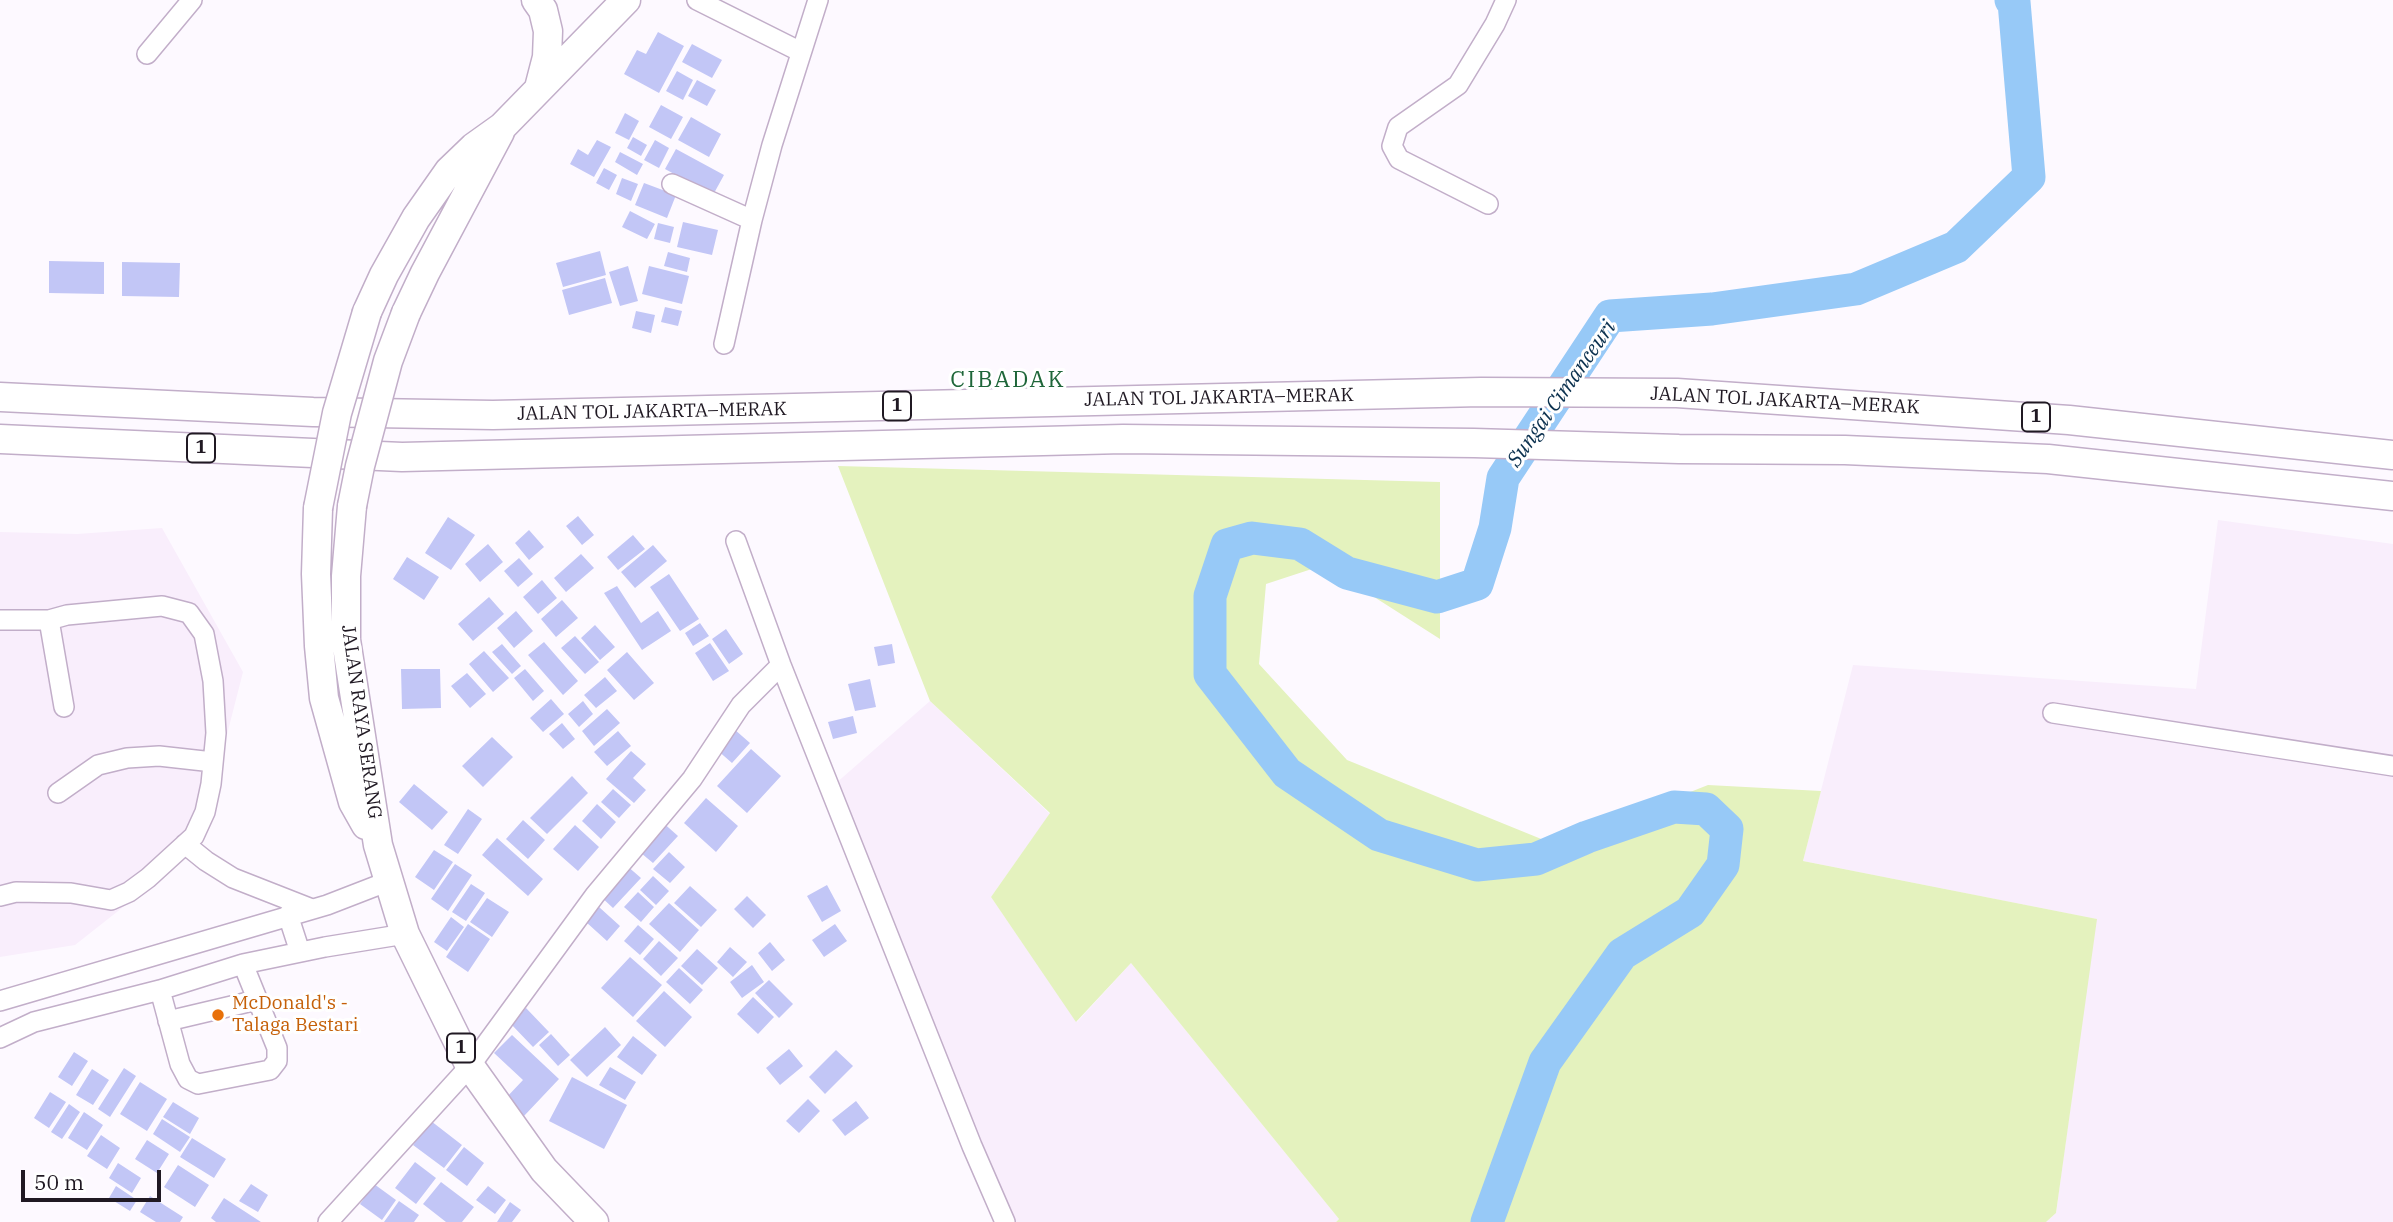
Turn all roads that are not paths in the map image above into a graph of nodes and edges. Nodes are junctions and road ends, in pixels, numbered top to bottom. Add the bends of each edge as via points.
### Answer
1 (192, 0) edge
2 (536, 0) edge
3 (626, 0) edge
4 (697, 0) edge
5 (818, 0) edge
6 (1506, 0) edge
7 (801, 52) junction
8 (147, 54) dead end
9 (538, 91) junction
10 (502, 127) junction
11 (672, 184) dead end
12 (1488, 204) dead end
13 (752, 220) junction
14 (724, 344) dead end
15 (0, 397) edge
16 (0, 439) edge
17 (2393, 455) edge
18 (2393, 496) edge
19 (736, 541) dead end
20 (0, 620) edge
21 (49, 620) junction
22 (780, 665) junction
23 (64, 707) dead end
24 (2053, 713) dead end
25 (214, 762) junction
26 (2393, 766) edge
27 (58, 793) dead end
28 (185, 844) junction
29 (378, 845) junction
30 (389, 881) junction
31 (0, 897) edge
32 (312, 909) junction
33 (288, 915) junction
34 (405, 934) junction
35 (300, 952) junction
36 (243, 964) junction
37 (160, 990) junction
38 (257, 1000) junction
39 (0, 1001) edge
40 (168, 1021) junction
41 (0, 1038) edge
42 (470, 1066) junction
43 (328, 1222) edge
44 (594, 1222) edge
45 (1005, 1222) edge

1 - 8 street
2 - 9 highway via 548,31
3 - 9 highway, JALAN RAYA SERANG / 1
4 - 7 street
5 - 7 street
6 - 12 street via 1458,85 1398,127 1392,146 1399,159
7 - 13 street
9 - 10 highway, JALAN RAYA SERANG / 1
10 - 29 highway, JALAN RAYA SERANG / 1, bridge via 406,313 385,373 352,506 346,640
10 - 29 highway, JALAN RAYA SERANG / 1, bridge via 449,171 384,275 337,413 318,508 316,574 324,698 353,802
11 - 13 street
13 - 14 street
15 - 17 highway, JALAN TOL JAKARTA–MERAK / 1 via 313,412 492,415 1480,392 1677,393 2068,420
16 - 18 highway, JALAN TOL JAKARTA–MERAK / 1 via 402,457 1123,439 1845,450 2048,459
19 - 22 street
20 - 21 street
21 - 23 street
21 - 25 street via 162,606 189,613 204,634 213,681
22 - 42 street via 741,705 692,779 595,895
22 - 45 street
24 - 26 street
25 - 27 street via 127,758 98,765
25 - 28 street via 205,812
28 - 31 street via 149,878 111,900 71,893 16,892
28 - 32 street via 233,878
29 - 30 highway, JALAN RAYA SERANG / 1
30 - 32 street
30 - 34 highway, JALAN RAYA SERANG / 1
32 - 33 street
33 - 35 street
33 - 39 street
34 - 35 street
34 - 42 highway, JALAN RAYA SERANG / 1
35 - 36 street
36 - 37 street
36 - 38 street
37 - 40 street
37 - 41 street via 34,1022
38 - 40 street
38 - 40 street via 277,1048 277,1061 270,1070 195,1083 182,1071
42 - 43 street
42 - 44 highway, JALAN RAYA SERANG / 1 via 544,1170

